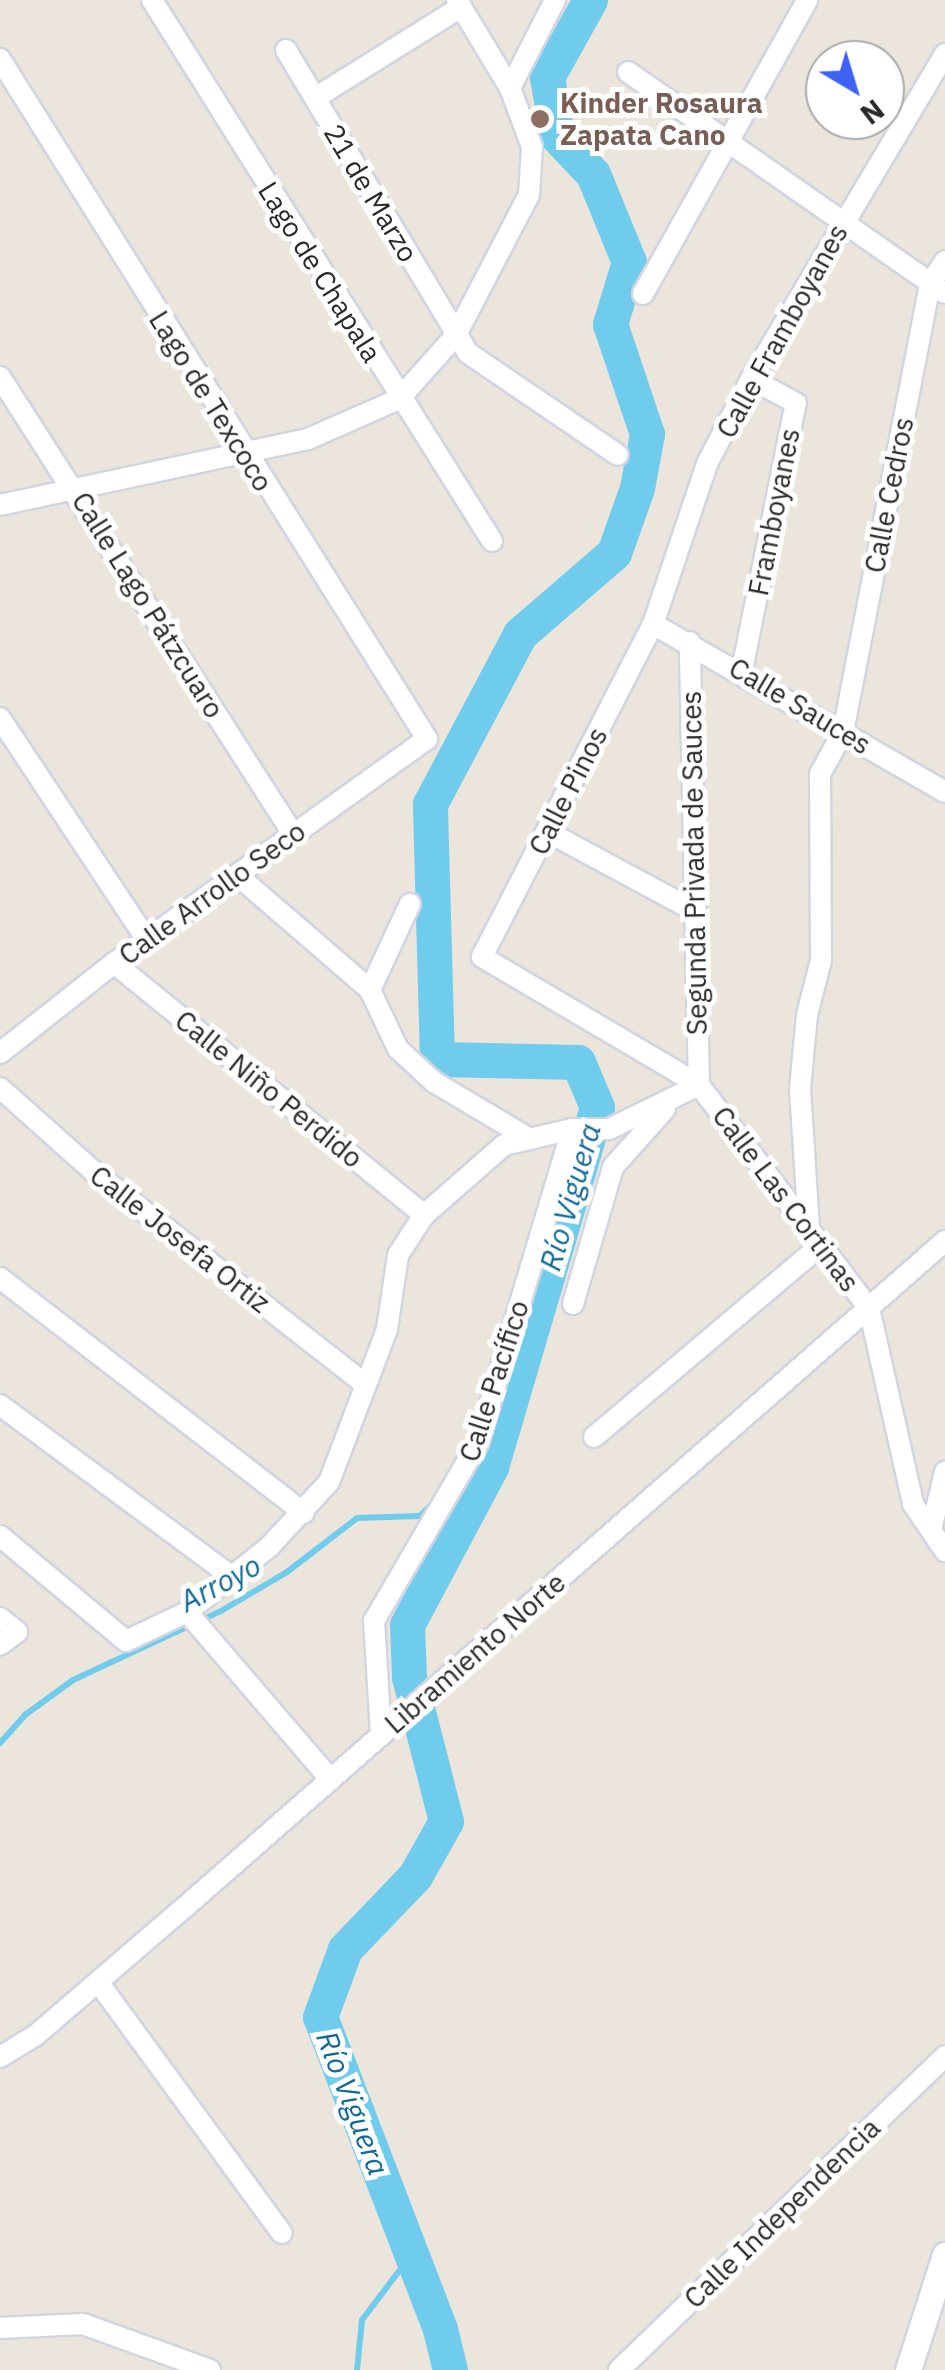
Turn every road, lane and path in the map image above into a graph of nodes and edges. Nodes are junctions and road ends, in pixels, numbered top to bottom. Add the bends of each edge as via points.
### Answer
1 (152, 0) edge
2 (555, 0) edge
3 (808, 0) edge
4 (459, 4) edge
5 (286, 50) dead end
6 (945, 54) edge
7 (0, 60) edge
8 (628, 72) dead end
9 (510, 88) junction
10 (316, 98) junction
11 (726, 142) junction
12 (843, 221) junction
13 (945, 261) edge
14 (938, 288) edge
15 (643, 294) dead end
16 (456, 336) junction
17 (0, 377) edge
18 (751, 379) junction
19 (399, 399) junction
20 (618, 455) dead end
21 (244, 456) junction
22 (78, 493) junction
23 (0, 506) edge
24 (492, 541) dead end
25 (653, 624) junction
26 (690, 642) junction
27 (742, 670) junction
28 (0, 718) edge
29 (843, 732) junction
30 (427, 738) joint
31 (945, 792) edge
32 (548, 832) junction
33 (294, 834) junction
34 (237, 875) junction
35 (410, 904) dead end
36 (692, 909) junction
37 (146, 940) junction
38 (482, 958) joint
39 (114, 962) junction
40 (370, 990) junction
41 (0, 1053) edge
42 (699, 1085) junction
43 (0, 1088) edge
44 (673, 1100) junction
45 (572, 1129) junction
46 (530, 1139) junction
47 (424, 1215) junction
48 (815, 1238) junction
49 (945, 1242) edge
50 (0, 1278) edge
51 (573, 1304) dead end
52 (869, 1308) junction
53 (365, 1384) junction
54 (0, 1406) edge
55 (594, 1438) dead end
56 (945, 1472) edge
57 (304, 1513) junction
58 (931, 1530) junction
59 (0, 1536) edge
60 (945, 1551) edge
61 (228, 1574) junction
62 (196, 1620) junction
63 (381, 1735) junction
64 (331, 1780) junction
65 (98, 1982) junction
66 (945, 2056) edge
67 (0, 2057) edge
68 (282, 2234) dead end
69 (945, 2255) edge
70 (0, 2307) edge
71 (8, 2326) edge
72 (210, 2370) edge
73 (619, 2370) edge
74 (908, 2370) edge

1 - 19 street, Lago de Chapala
2 - 9 street
3 - 11 street
4 - 9 street
4 - 10 street
5 - 10 street, 21 de Marzo
6 - 12 street, Calle Framboyanes
7 - 21 street, Lago de Texcoco
8 - 11 street
9 - 16 street via 532,147 528,196
10 - 16 street, 21 de Marzo
11 - 12 street
11 - 15 street
12 - 14 street
12 - 18 street, Calle Framboyanes
13 - 14 street, Calle Cedros
14 - 29 street, Calle Cedros
16 - 19 street
16 - 20 street, 21 de Marzo via 468,353
17 - 22 street, Calle Lago Pátzcuaro
18 - 25 street, Calle Framboyanes via 707,464
18 - 27 street, Framboyanes via 796,404
19 - 21 street via 308,439
19 - 24 street, Lago de Chapala
21 - 22 street
21 - 30 street, Lago de Texcoco
22 - 23 street
22 - 33 street, Calle Lago Pátzcuaro
25 - 26 street, Calle Sauces
25 - 32 street, Calle Pinos
26 - 27 street, Calle Sauces
26 - 36 street, Segunda Privada de Sauces
27 - 29 street, Calle Sauces
28 - 37 street
29 - 31 street, Calle Sauces
29 - 48 street, Calle Cedros via 820,774 821,960 807,1014 800,1088
30 - 33 street, Calle Arrollo Seco
32 - 36 street
32 - 38 street, Calle Pinos
33 - 34 street, Calle Arrollo Seco
34 - 37 street, Calle Arrollo Seco
34 - 40 street
35 - 40 street
36 - 42 street, Segunda Privada de Sauces
37 - 39 street, Calle Arrollo Seco
38 - 42 street, Calle Las Cortinas
39 - 41 street, Calle Arrollo Seco
39 - 47 street, Calle Niño Perdido
40 - 46 street via 410,1060 434,1082
42 - 44 street
42 - 48 street, Calle Las Cortinas
43 - 53 street, Calle Josefa Ortiz via 100,1177
44 - 45 street via 610,1128
44 - 51 street via 613,1167
45 - 46 street
45 - 63 street, Calle Pacífico via 478,1443 374,1621
46 - 47 street via 504,1145
47 - 53 street via 398,1255 386,1329
48 - 52 street, Calle Las Cortinas
48 - 55 street
49 - 52 street, Libramiento Norte
50 - 57 street
52 - 58 street, Calle Las Cortinas via 913,1504
52 - 63 street, Libramiento Norte
53 - 57 street via 329,1482
54 - 61 street
56 - 58 street
57 - 61 street
58 - 60 street, Calle Las Cortinas
59 - 62 street via 126,1641
61 - 62 street
62 - 64 street
63 - 64 street, Libramiento Norte
64 - 65 street, Libramiento Norte
65 - 67 street, Libramiento Norte
65 - 68 street
66 - 73 street, Calle Independencia
69 - 74 street
70 - 71 street
71 - 72 street via 83,2324

